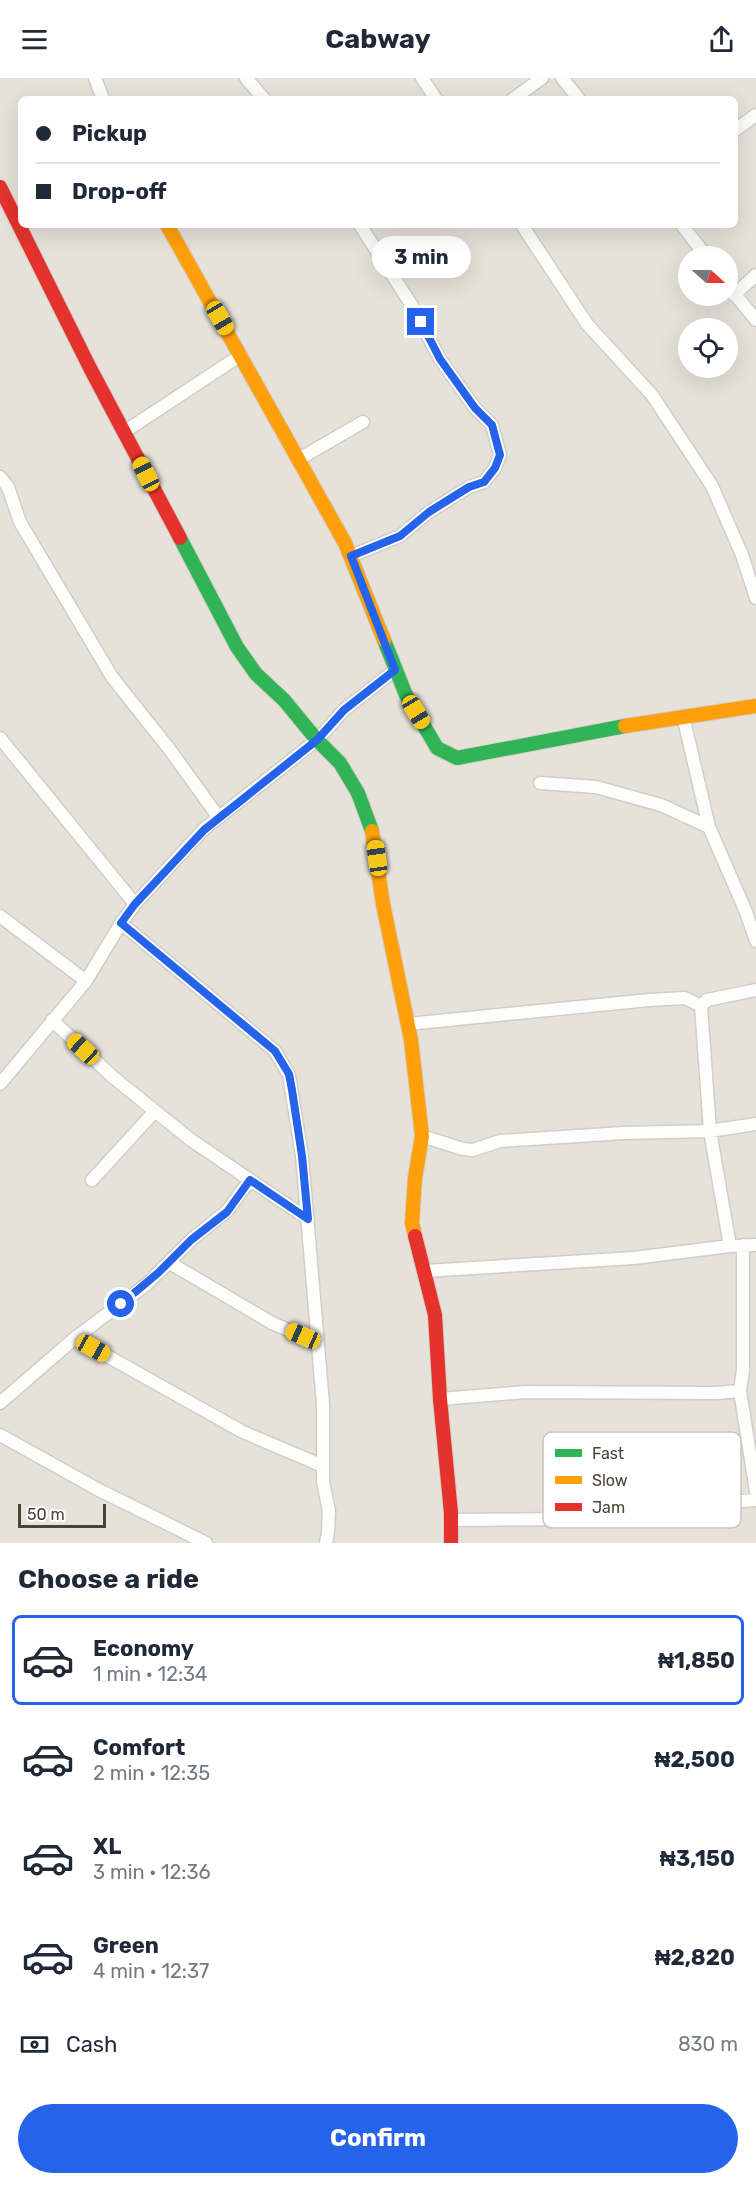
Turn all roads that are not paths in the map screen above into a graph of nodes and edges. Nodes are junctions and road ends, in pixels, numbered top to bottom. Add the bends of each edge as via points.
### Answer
1 (95, 78) edge
2 (246, 78) edge
3 (422, 78) edge
4 (542, 78) edge
5 (562, 78) edge
6 (103, 96) edge
7 (261, 96) edge
8 (434, 96) edge
9 (517, 96) edge
10 (577, 96) edge
11 (756, 115) edge
12 (738, 128) edge
13 (2, 195) edge
14 (18, 226) edge
15 (19, 228) edge
16 (169, 228) edge
17 (362, 228) edge
18 (524, 228) edge
19 (684, 228) edge
20 (698, 246) edge
21 (756, 275) edge
22 (738, 286) edge
23 (738, 298) edge
24 (756, 320) edge
25 (241, 355) junction
26 (363, 422) dead end
27 (124, 432) junction
28 (299, 459) junction
29 (0, 477) edge
30 (351, 556) junction
31 (756, 598) edge
32 (395, 670) junction
33 (756, 706) edge
34 (683, 716) junction
35 (0, 738) edge
36 (317, 740) junction
37 (540, 783) dead end
38 (219, 818) junction
39 (709, 827) junction
40 (135, 904) junction
41 (0, 916) edge
42 (121, 923) junction
43 (756, 941) edge
44 (86, 981) junction
45 (756, 990) edge
46 (701, 1006) junction
47 (52, 1020) junction
48 (408, 1024) junction
49 (0, 1084) edge
50 (155, 1111) junction
51 (756, 1124) edge
52 (710, 1131) junction
53 (422, 1136) junction
54 (92, 1180) dead end
55 (250, 1180) junction
56 (308, 1219) junction
57 (736, 1245) junction
58 (756, 1245) edge
59 (170, 1263) junction
60 (425, 1271) junction
61 (75, 1338) junction
62 (318, 1343) junction
63 (743, 1370) junction
64 (756, 1371) edge
65 (740, 1391) junction
66 (440, 1399) junction
67 (0, 1403) edge
68 (0, 1435) edge
69 (323, 1466) junction
70 (756, 1491) edge
71 (756, 1500) edge
72 (741, 1501) edge
73 (543, 1518) edge
74 (451, 1520) junction
75 (206, 1543) edge
76 (326, 1543) edge
77 (451, 1543) edge

1 - 6 street
2 - 7 street
3 - 8 street
4 - 9 street
5 - 10 street
11 - 12 street
13 - 14 street
15 - 27 street
16 - 25 street
17 - 30 street via 411,304 440,359 492,425 500,455 484,482 429,512 400,536
18 - 31 street via 587,324 652,395 711,486 742,555
19 - 20 street
21 - 22 street
23 - 24 street
25 - 27 street
25 - 28 street
26 - 28 street
27 - 36 street via 237,647 256,674
28 - 30 street
29 - 38 street via 8,487 20,522 112,677
30 - 32 street
32 - 34 street via 437,748 457,758
32 - 36 street via 344,710
33 - 34 street
34 - 39 street
35 - 40 street
36 - 38 street
36 - 48 street via 340,762 358,793 374,835 383,904
37 - 39 street via 596,788 661,805
38 - 40 street
39 - 43 street
40 - 42 street
41 - 44 street
42 - 44 street
42 - 56 street via 275,1051 289,1074
44 - 47 street
45 - 46 street via 707,1000
46 - 48 street via 685,998 649,1000
46 - 52 street
47 - 49 street
47 - 50 street
48 - 53 street
50 - 54 street
50 - 55 street
51 - 52 street
52 - 53 street via 623,1132 500,1141 473,1150
52 - 57 street
53 - 60 street via 412,1223
55 - 56 street
55 - 59 street via 227,1212 191,1240
56 - 62 street
57 - 58 street
57 - 60 street via 634,1258
57 - 63 street
59 - 61 street
59 - 62 street via 272,1323
60 - 66 street via 435,1316
61 - 67 street
61 - 69 street via 243,1432
62 - 69 street
63 - 64 street
63 - 65 street
65 - 66 street via 525,1392
65 - 70 street
66 - 74 street
68 - 75 street
69 - 76 street via 329,1510
71 - 72 street
73 - 74 street
74 - 77 street

